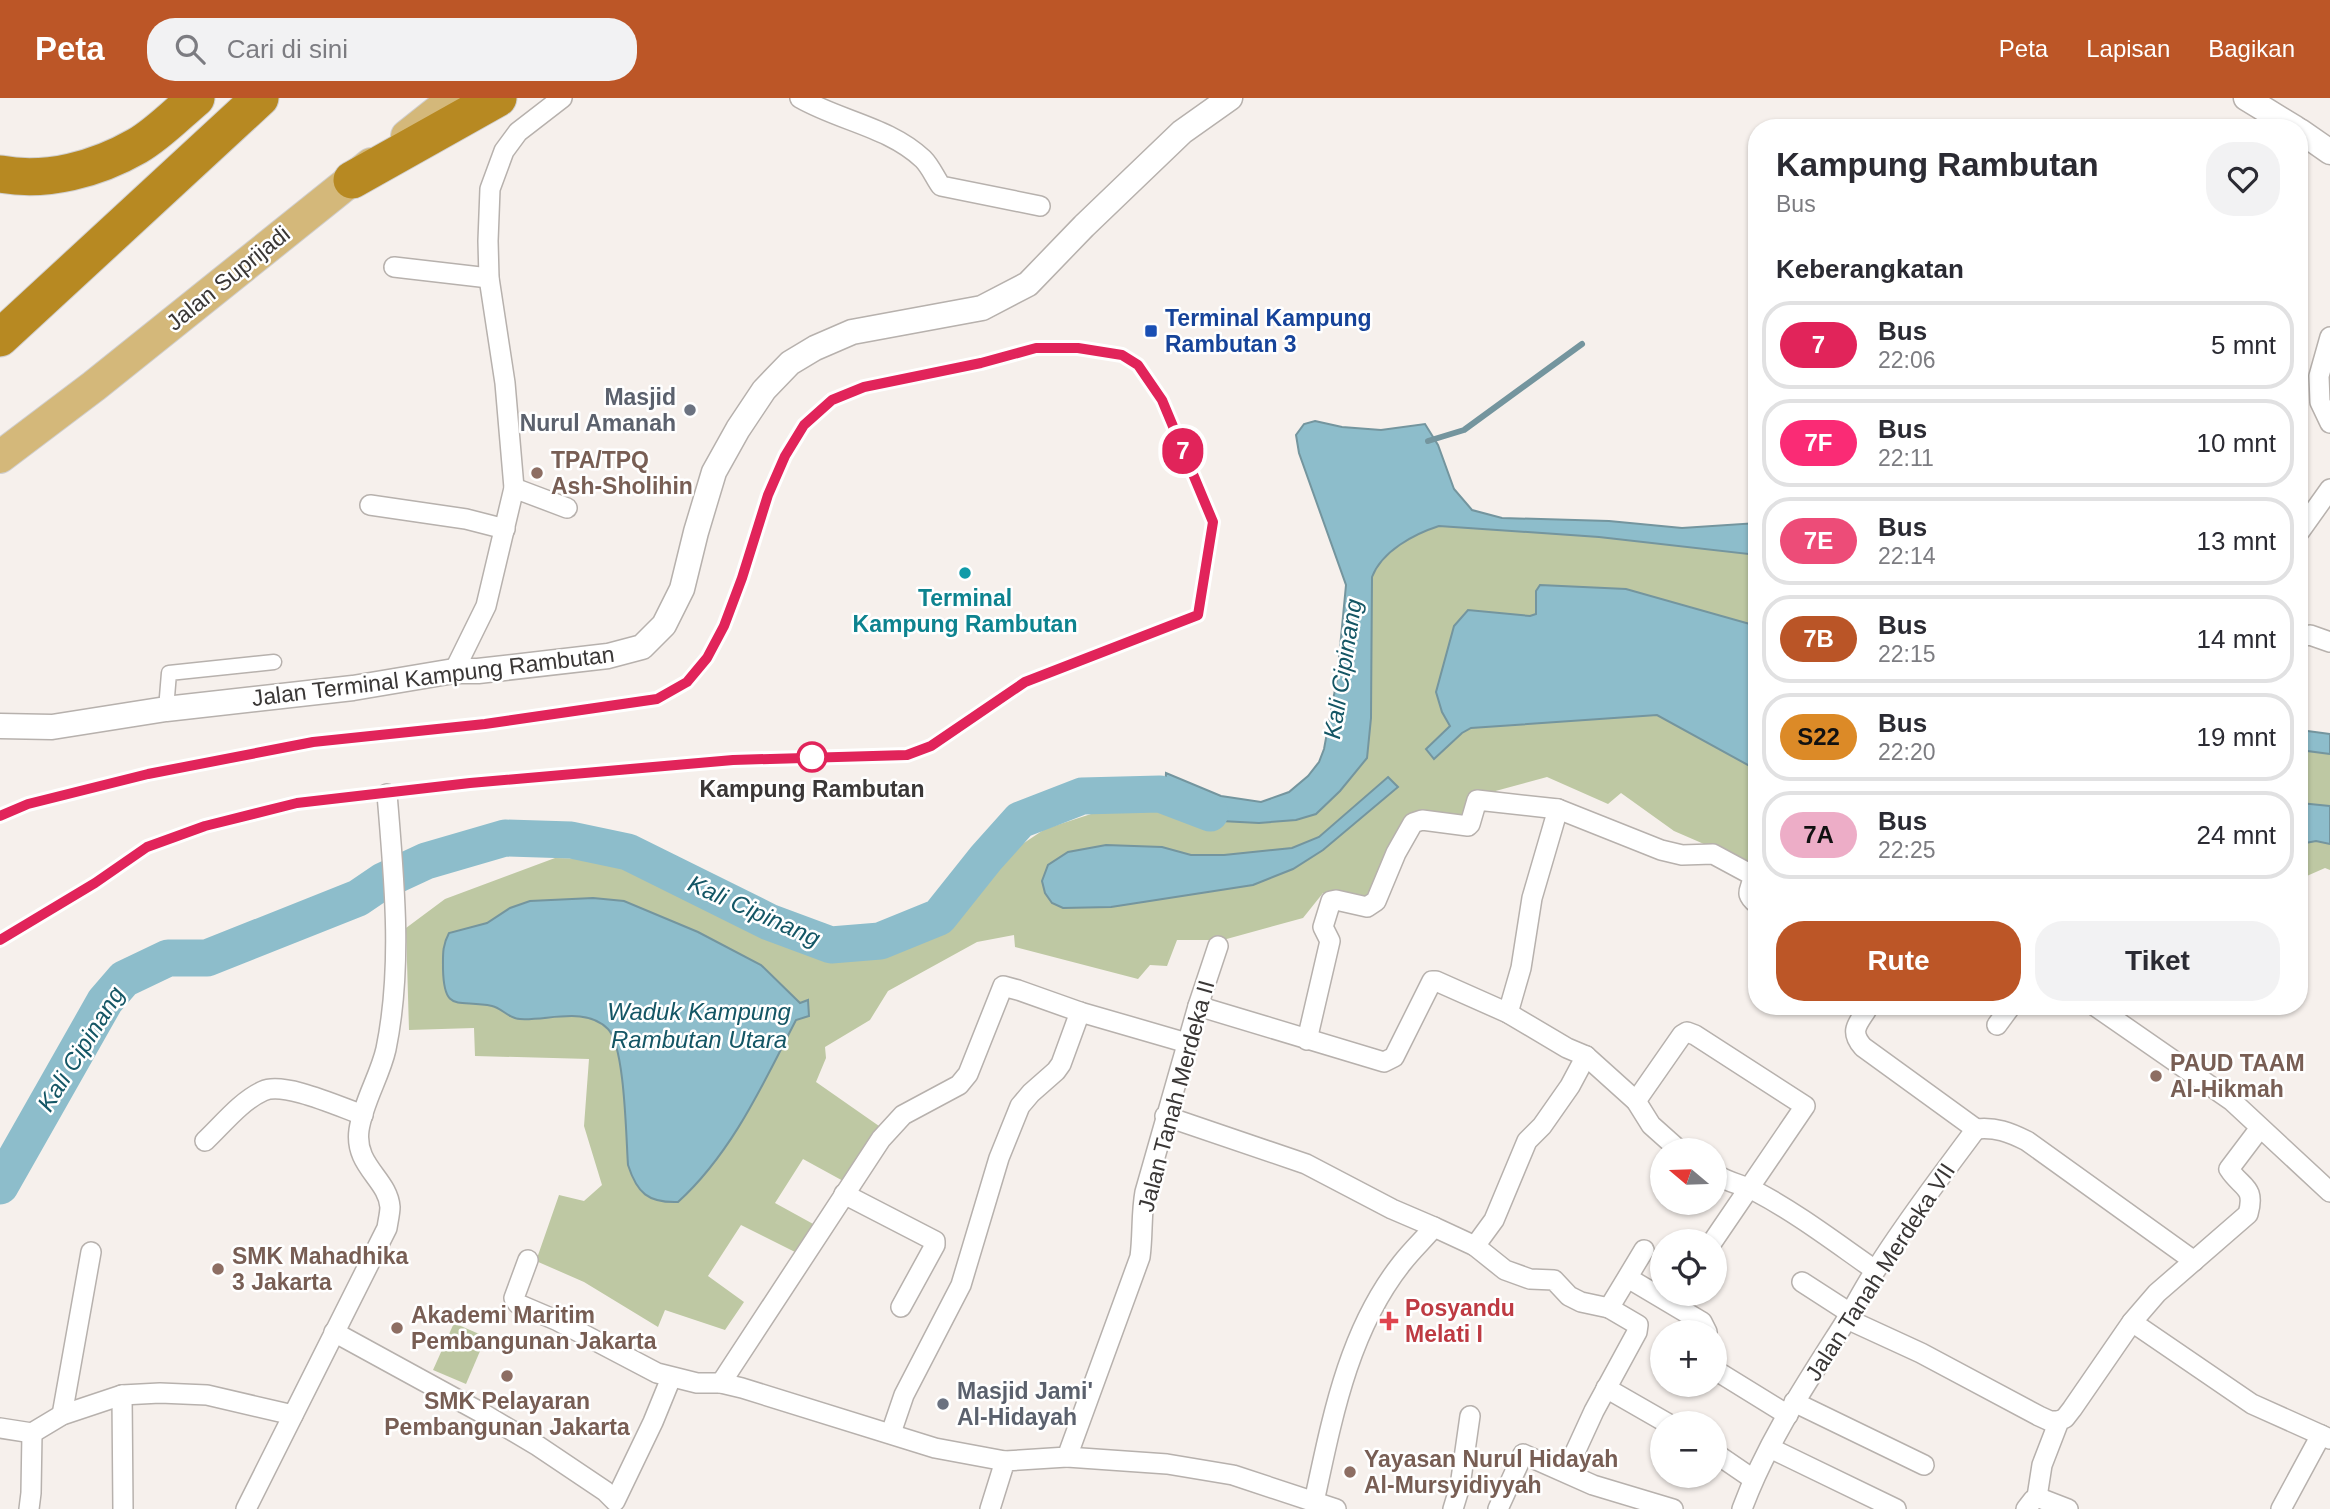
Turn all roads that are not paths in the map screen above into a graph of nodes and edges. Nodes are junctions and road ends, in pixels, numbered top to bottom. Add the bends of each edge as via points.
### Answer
1 (196, 98) edge
2 (260, 98) edge
3 (455, 98) edge
4 (498, 98) edge
5 (562, 98) edge
6 (800, 98) edge
7 (1230, 98) edge
8 (2246, 98) edge
9 (2280, 119) edge
10 (2308, 137) edge
11 (2330, 152) edge
12 (0, 174) edge
13 (352, 180) junction
14 (1040, 206) dead end
15 (394, 267) dead end
16 (489, 278) junction
17 (2330, 337) edge
18 (0, 338) edge
19 (2330, 423) edge
20 (0, 457) edge
21 (514, 488) junction
22 (2330, 489) edge
23 (370, 505) dead end
24 (567, 508) dead end
25 (2308, 520) edge
26 (505, 529) junction
27 (2308, 635) edge
28 (2330, 642) edge
29 (274, 662) dead end
30 (454, 671) junction
31 (166, 709) junction
32 (0, 726) edge
33 (387, 794) dead end
34 (1558, 809) junction
35 (1748, 872) edge
36 (1218, 946) dead end
37 (1198, 1006) junction
38 (1080, 1012) junction
39 (1508, 1013) junction
40 (1864, 1015) edge
41 (2004, 1015) edge
42 (2108, 1015) edge
43 (1997, 1025) dead end
44 (1307, 1040) junction
45 (1187, 1042) junction
46 (1587, 1056) junction
47 (1636, 1101) junction
48 (363, 1115) junction
49 (1165, 1116) junction
50 (2260, 1128) junction
51 (1976, 1129) junction
52 (1666, 1138) edge
53 (205, 1140) dead end
54 (1727, 1182) edge
55 (1747, 1188) junction
56 (2330, 1192) edge
57 (844, 1194) junction
58 (1434, 1227) junction
59 (1721, 1229) edge
60 (1475, 1247) junction
61 (1644, 1251) dead end
62 (91, 1252) dead end
63 (528, 1260) dead end
64 (2194, 1261) junction
65 (1875, 1270) junction
66 (1628, 1278) junction
67 (1802, 1282) dead end
68 (1650, 1287) edge
69 (1684, 1306) edge
70 (901, 1307) dead end
71 (1609, 1308) junction
72 (1849, 1316) junction
73 (1700, 1320) edge
74 (2132, 1322) junction
75 (334, 1332) junction
76 (1727, 1376) edge
77 (671, 1378) junction
78 (722, 1383) junction
79 (1606, 1388) junction
80 (122, 1395) junction
81 (1791, 1408) junction
82 (1650, 1413) edge
83 (62, 1415) junction
84 (293, 1415) junction
85 (1470, 1416) dead end
86 (2059, 1420) junction
87 (0, 1429) edge
88 (32, 1433) junction
89 (891, 1433) junction
90 (2325, 1437) edge
91 (1770, 1448) junction
92 (1067, 1457) junction
93 (1005, 1461) junction
94 (1727, 1461) edge
95 (1924, 1465) dead end
96 (1566, 1472) junction
97 (1753, 1479) junction
98 (1314, 1502) junction
99 (2032, 1503) edge
100 (616, 1505) edge
101 (29, 1509) edge
102 (123, 1509) edge
103 (246, 1509) edge
104 (990, 1509) edge
105 (1336, 1509) edge
106 (1453, 1509) edge
107 (1498, 1509) edge
108 (1673, 1509) edge
109 (1742, 1509) edge
110 (1896, 1509) edge
111 (2068, 1509) edge
112 (2281, 1509) edge

1 - 12 highway via 138,146 86,170 41,176
2 - 18 highway
3 - 13 main road, Jalan Suprijadi
4 - 13 highway
5 - 16 street via 518,132 495,171 490,189
6 - 14 street via 911,148 942,186
7 - 30 street, Jalan Terminal Kampung Rambutan via 1182,132 1028,284 982,308 852,332 790,363 764,390 715,472 682,589 664,625 642,647 608,656
8 - 9 street
10 - 11 street
13 - 20 main road, Jalan Suprijadi
15 - 16 street
16 - 21 street
17 - 19 street via 2319,376 2320,402
21 - 24 street
21 - 26 street
22 - 25 street
23 - 26 street
26 - 30 street via 486,606
27 - 28 street
29 - 31 street via 169,673
30 - 31 street, Jalan Terminal Kampung Rambutan via 353,688
31 - 32 street, Jalan Terminal Kampung Rambutan via 52,727
33 - 48 street via 395,960 386,1050
34 - 35 street via 1661,850 1682,855 1707,853
34 - 39 street via 1532,898 1521,968
34 - 44 street via 1477,800 1468,826 1413,823 1376,901 1367,906 1331,901 1322,927 1330,941
36 - 37 street, Jalan Tanah Merdeka II
37 - 44 street
37 - 45 street, Jalan Tanah Merdeka II
38 - 45 street
38 - 57 street via 1003,986 968,1074 958,1085 903,1115
38 - 89 street via 1061,1064 1020,1106 999,1158 961,1285 904,1395
39 - 44 street via 1433,981 1389,1061
39 - 46 street
40 - 51 street via 1855,1028 1863,1047
41 - 43 street
42 - 50 street via 2232,1101
45 - 49 street, Jalan Tanah Merdeka II
46 - 47 street
46 - 60 street via 1542,1126 1527,1141 1494,1220
47 - 52 street
47 - 55 street via 1686,1032 1803,1104
48 - 53 street via 272,1088 244,1104
48 - 75 street via 359,1149 390,1206 387,1228
49 - 58 street via 1306,1164
49 - 92 street, Jalan Tanah Merdeka II via 1145,1192 1140,1257
50 - 56 street
50 - 64 street via 2229,1169 2250,1192 2248,1214
51 - 64 street via 2004,1130 2027,1141
51 - 65 street, Jalan Tanah Merdeka VII
54 - 55 street
55 - 59 street
55 - 65 street
57 - 70 street via 935,1241
57 - 78 street
58 - 60 street
58 - 98 street via 1401,1264 1358,1342 1344,1376
60 - 71 street via 1505,1270 1530,1279 1554,1280 1574,1299
61 - 66 street
62 - 83 street
63 - 77 street via 514,1298 518,1304
64 - 74 street
65 - 72 street, Jalan Tanah Merdeka VII
66 - 68 street
66 - 71 street
67 - 72 street
69 - 73 street
71 - 79 street via 1638,1325
72 - 81 street, Jalan Tanah Merdeka VII
72 - 86 street via 2039,1416
74 - 86 street via 2072,1409
74 - 90 street via 2252,1404
75 - 84 street
75 - 100 street via 538,1446 606,1492
76 - 81 street
77 - 78 street
77 - 100 street
78 - 89 street
79 - 82 street
79 - 96 street
80 - 83 street
80 - 84 street via 207,1395
80 - 102 street
81 - 91 street, Jalan Tanah Merdeka VII
81 - 95 street
83 - 88 street
84 - 103 street
85 - 106 street
86 - 99 street
87 - 88 street
88 - 101 street
89 - 93 street via 935,1448
90 - 112 street
91 - 97 street, Jalan Tanah Merdeka VII
91 - 110 street
92 - 93 street
92 - 98 street via 1167,1464 1233,1475
93 - 104 street
94 - 97 street
96 - 107 street via 1523,1454
96 - 108 street
97 - 109 street, Jalan Tanah Merdeka VII
98 - 105 street
99 - 111 street

